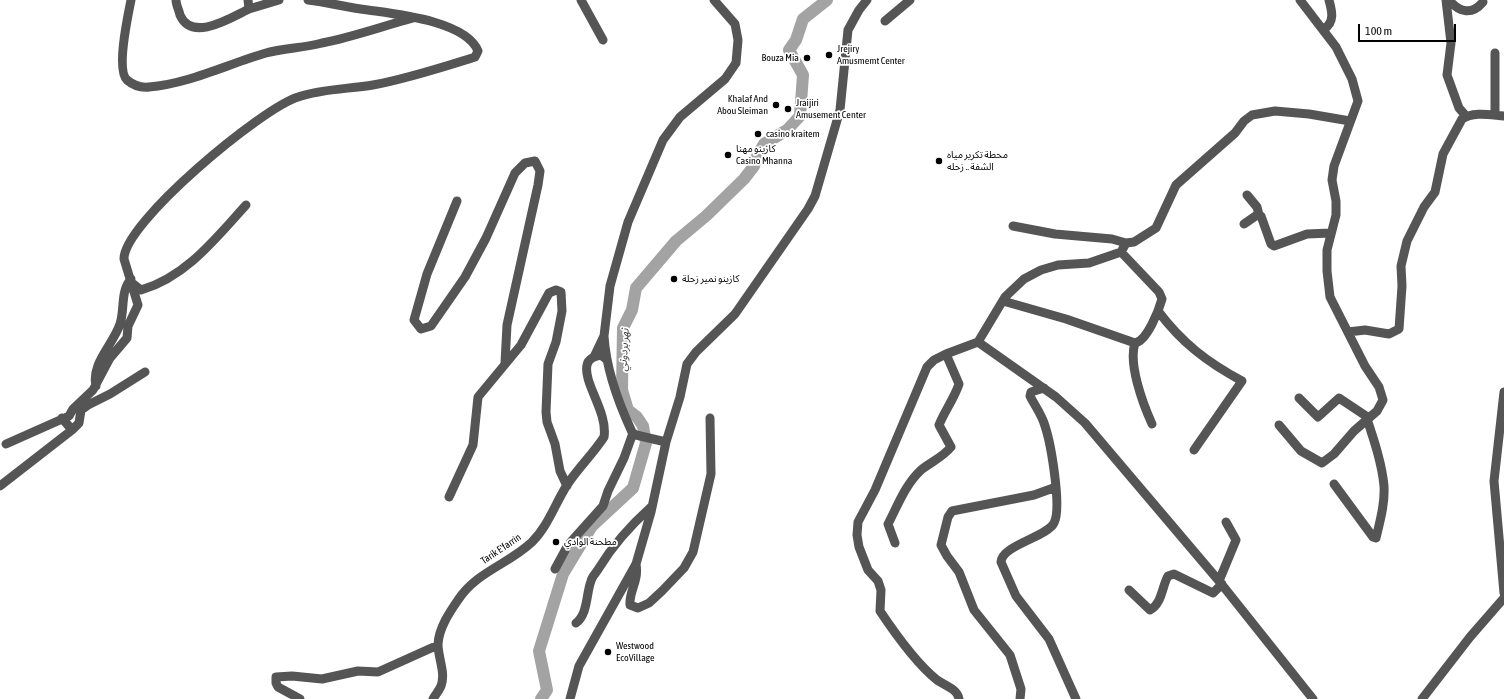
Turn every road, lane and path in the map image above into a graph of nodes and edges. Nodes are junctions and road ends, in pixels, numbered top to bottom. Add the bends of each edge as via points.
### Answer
1 (131, 0) edge
2 (176, 0) edge
3 (279, 0) edge
4 (308, 0) edge
5 (581, 0) edge
6 (714, 0) edge
7 (867, 0) edge
8 (910, 0) edge
9 (1300, 0) edge
10 (1329, 0) edge
11 (1446, 0) edge
12 (1449, 0) edge
13 (1483, 2) dead end
14 (249, 4) edge
15 (418, 17) junction
16 (885, 21) dead end
17 (1324, 28) junction
18 (603, 40) dead end
19 (1495, 53) dead end
20 (1466, 116) junction
21 (1500, 116) edge
22 (1350, 121) junction
23 (1247, 195) dead end
24 (457, 201) dead end
25 (246, 205) dead end
26 (1259, 215) junction
27 (1244, 224) dead end
28 (1013, 226) dead end
29 (1330, 233) junction
30 (1126, 243) junction
31 (1121, 252) junction
32 (132, 281) junction
33 (1002, 301) junction
34 (1158, 311) junction
35 (1348, 332) junction
36 (604, 336) junction
37 (978, 342) junction
38 (1135, 343) junction
39 (946, 354) junction
40 (594, 357) junction
41 (606, 359) junction
42 (505, 363) junction
43 (145, 372) dead end
44 (96, 386) junction
45 (1044, 388) junction
46 (1504, 392) edge
47 (1299, 398) dead end
48 (62, 418) junction
49 (710, 418) dead end
50 (1368, 418) junction
51 (1152, 424) dead end
52 (1279, 425) dead end
53 (72, 430) junction
54 (637, 435) junction
55 (666, 442) junction
56 (6, 444) dead end
57 (1194, 450) dead end
58 (1334, 484) dead end
59 (0, 486) edge
60 (566, 486) junction
61 (1056, 487) junction
62 (449, 497) dead end
63 (1500, 503) edge
64 (652, 507) junction
65 (1226, 522) dead end
66 (1502, 532) edge
67 (895, 543) dead end
68 (636, 564) junction
69 (555, 569) dead end
70 (1221, 583) junction
71 (1129, 590) dead end
72 (1504, 593) edge
73 (1504, 598) edge
74 (576, 623) dead end
75 (438, 645) junction
76 (300, 699) edge
77 (433, 699) edge
78 (570, 699) edge
79 (959, 699) edge
80 (1020, 699) edge
81 (1076, 699) edge
82 (1313, 699) edge
83 (1422, 699) edge

1 - 15 street via 125,28 123,72 126,79 142,87 153,87 268,53 325,43
2 - 14 street via 182,18 187,24 203,28 224,22
3 - 14 street
4 - 15 street
5 - 18 street
6 - 36 street via 735,24 738,40 736,63 725,79 680,116 663,140 628,222 610,286
7 - 55 street via 858,10 848,30 840,110 815,196 735,314 687,364
8 - 16 street
9 - 17 street
10 - 17 street via 1332,19
11 - 20 street via 1451,43 1447,75 1458,108
12 - 13 street via 1456,7 1469,11 1477,9
15 - 32 street via 455,30 469,39 476,44 476,57 395,80 308,94 272,109 238,134 162,201 125,250 124,259
17 - 22 street via 1336,47 1356,91 1358,101
19 - 21 street
20 - 21 street
20 - 35 street via 1443,154 1435,192 1424,207 1407,241 1402,262 1399,329 1389,334 1364,330
22 - 29 street via 1334,166 1332,180 1336,215
22 - 30 street via 1275,111 1252,115 1232,137 1176,185 1156,228 1134,242
23 - 26 street
24 - 42 street via 425,281 414,320 421,329 431,326 464,277 486,238 515,173 525,163 535,161 540,171 507,326
25 - 32 street via 201,254 159,285 141,290
26 - 27 street
26 - 29 street via 1272,246 1307,234
28 - 30 street
29 - 35 street via 1327,250 1330,297
30 - 31 street
31 - 33 street via 1089,263 1058,265 1041,270 1024,279
31 - 34 street via 1159,292 1162,299
32 - 44 street via 126,285 120,325 94,376
32 - 44 street via 138,305 128,326 127,338 110,358
33 - 37 street
33 - 38 street via 1047,313
34 - 38 street via 1143,340
34 - 57 street via 1172,330 1198,354 1242,381
35 - 50 street via 1379,386 1383,400 1377,411
36 - 40 street, Tarik E'farrin
36 - 41 street
37 - 39 street
37 - 45 street
38 - 51 street via 1132,352 1134,366
39 - 67 street via 959,384 955,397 939,425 952,447 945,455 923,469 903,492 888,524
39 - 79 street via 927,367 875,490 858,522 857,542 864,562 880,586 880,611 919,662 937,680 954,691
40 - 41 street via 601,355
40 - 60 street, Tarik E'farrin via 587,363 587,374 602,414 604,437
41 - 54 street via 615,387
42 - 60 street via 521,344 549,293 556,290 562,292 562,311 556,342 548,364 546,412
42 - 62 street via 478,397 473,445
43 - 53 street via 110,394 88,404 81,410 79,422
44 - 48 street via 69,416
45 - 61 street via 1031,392 1030,396 1045,426
45 - 70 street via 1085,423
46 - 63 street via 1494,481
47 - 50 street via 1318,417 1338,398
48 - 53 street
48 - 56 street
49 - 68 street via 711,474 693,552 684,568 662,591 649,604 638,608 630,605 638,574
50 - 52 street via 1322,463 1301,450
50 - 58 street via 1384,486 1383,509 1376,538
53 - 59 street
54 - 55 street
54 - 69 street via 608,491 604,506 568,545
55 - 64 street
60 - 75 street, Tarik E'farrin via 548,520 533,540 464,591 444,624
61 - 80 street via 1034,495 952,512 941,540 947,556 959,572 974,610 1010,655 1021,688
61 - 81 street via 1054,523 1047,530 1007,552 1002,562 1016,596 1049,640
63 - 66 street
64 - 68 street
64 - 74 street via 606,555 591,579 585,610
65 - 70 street via 1236,540
66 - 72 street
68 - 78 street via 579,666
70 - 71 street via 1213,593 1174,574 1168,576 1158,602 1150,610
70 - 82 street
73 - 83 street
75 - 76 street via 378,672 358,671 322,679 276,677 278,686
75 - 77 street, Tarik E'farrin via 442,669 441,686

